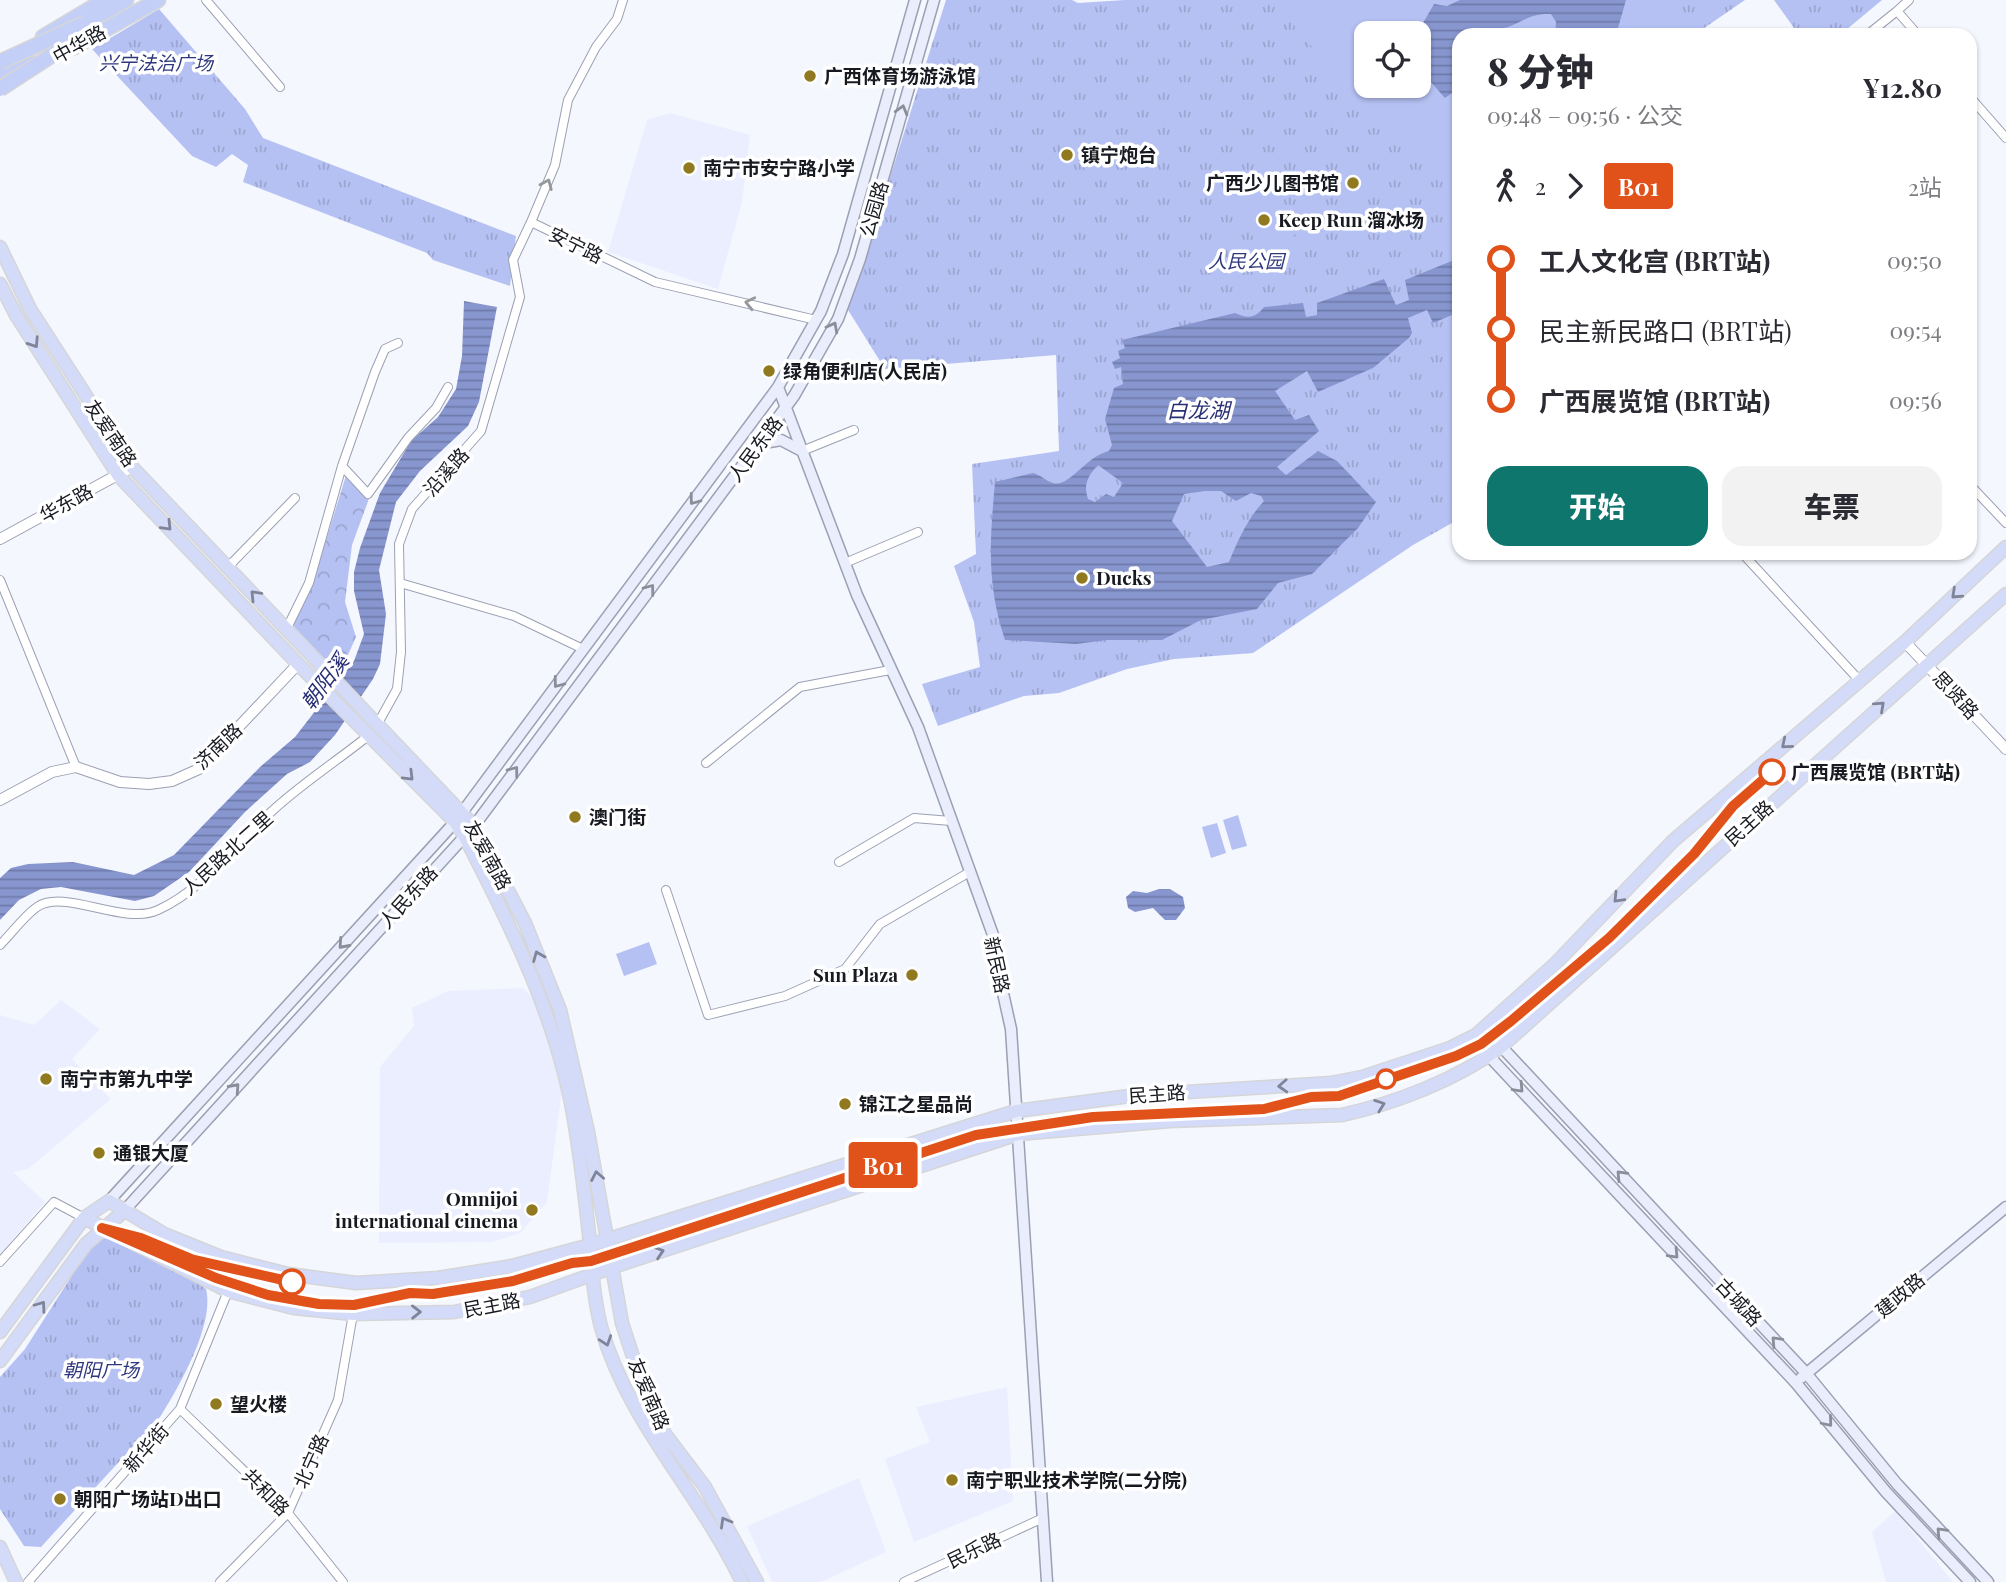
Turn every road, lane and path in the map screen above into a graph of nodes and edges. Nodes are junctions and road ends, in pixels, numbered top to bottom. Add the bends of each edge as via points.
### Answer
1 (105, 0) edge
2 (126, 0) edge
3 (146, 0) edge
4 (158, 0) edge
5 (206, 0) edge
6 (623, 0) edge
7 (915, 0) edge
8 (934, 0) edge
9 (1909, 0) edge
10 (1897, 11) junction
11 (1876, 28) edge
12 (1912, 28) edge
13 (84, 29) junction
14 (0, 62) edge
15 (0, 71) edge
16 (0, 81) edge
17 (279, 87) dead end
18 (0, 89) edge
19 (1977, 105) edge
20 (2006, 138) edge
21 (531, 222) junction
22 (0, 247) edge
23 (0, 284) edge
24 (816, 320) junction
25 (398, 343) dead end
26 (449, 387) dead end
27 (778, 387) junction
28 (786, 407) junction
29 (854, 430) dead end
30 (758, 444) junction
31 (802, 451) junction
32 (342, 466) junction
33 (132, 467) junction
34 (118, 475) junction
35 (1977, 492) edge
36 (295, 498) dead end
37 (2006, 523) edge
38 (918, 532) dead end
39 (0, 539) edge
40 (2006, 547) edge
41 (1748, 560) edge
42 (845, 563) junction
43 (228, 568) junction
44 (0, 580) edge
45 (400, 583) junction
46 (2006, 594) edge
47 (286, 628) junction
48 (1905, 642) junction
49 (583, 649) junction
50 (1927, 664) junction
51 (302, 668) junction
52 (890, 670) junction
53 (1860, 681) junction
54 (371, 728) junction
55 (2006, 749) edge
56 (706, 763) dead end
57 (76, 767) junction
58 (0, 800) edge
59 (459, 817) junction
60 (951, 821) junction
61 (474, 826) junction
62 (464, 835) junction
63 (839, 862) dead end
64 (968, 873) junction
65 (666, 890) dead end
66 (0, 945) edge
67 (1480, 1032) junction
68 (1501, 1047) junction
69 (1489, 1056) junction
70 (1016, 1111) junction
71 (1018, 1134) junction
72 (108, 1201) junction
73 (2006, 1208) edge
74 (123, 1212) junction
75 (84, 1218) junction
76 (102, 1228) junction
77 (609, 1239) junction
78 (590, 1245) junction
79 (0, 1262) edge
80 (612, 1267) junction
81 (593, 1275) junction
82 (228, 1291) junction
83 (353, 1314) junction
84 (0, 1332) edge
85 (0, 1361) edge
86 (1806, 1373) junction
87 (1796, 1383) junction
88 (180, 1409) junction
89 (288, 1513) junction
90 (1043, 1518) junction
91 (0, 1547) edge
92 (16, 1582) edge
93 (28, 1582) edge
94 (220, 1582) edge
95 (343, 1582) edge
96 (741, 1582) edge
97 (757, 1582) edge
98 (905, 1582) edge
99 (1047, 1582) edge
100 (1970, 1582) edge
101 (1987, 1582) edge

1 - 14 highway, 中华路
2 - 13 highway
3 - 13 highway
4 - 18 highway, 中华路
5 - 17 street
21 -> 6 street, 安宁路 via 555,165 568,100 617,19
7 - 24 main road, 公园路 via 843,254
28 -> 8 main road, 公园路 via 838,318 860,259
9 - 10 street
10 - 11 street
10 - 12 street
13 - 14 highway, bridge
13 - 15 highway, bridge
13 - 16 highway, bridge
13 - 18 highway, bridge
19 - 20 street
24 -> 21 street, 安宁路 via 655,282
21 - 45 street, 沿溪路 via 513,260 520,297 492,403 481,431 412,509 399,544
22 - 33 main road, 友爱南路 via 30,309
23 -> 34 main road, 友爱南路
24 - 27 main road, 公园路
25 - 32 street via 385,349
26 - 32 street via 368,494
27 - 28 main road, 新民路
27 -> 49 main road, 人民东路
28 - 30 main road, 人民东路
28 - 31 main road, 新民路
29 - 31 street
30 - 31 main road via 781,440
61 -> 30 main road, 人民东路
31 - 42 main road, 新民路
32 - 47 street via 309,583
33 - 34 street, 华东路
33 - 43 main road, 友爱南路
34 - 39 street, 华东路
34 -> 51 main road, 友爱南路
35 - 37 street
36 - 43 street
38 - 42 street
40 -> 48 main road, 民主路
41 - 53 street
42 - 52 main road, 新民路
47 -> 43 main road, 友爱南路
44 - 57 street
45 - 49 street via 514,616
45 - 54 street, 沿溪路 via 397,690
46 - 50 main road, 民主路
47 - 54 main road, 友爱南路
48 - 50 street, 思贤路
48 - 53 main road, 民主路
49 -> 59 main road, 人民东路
50 - 55 street, 思贤路
68 -> 50 main road, 民主路
51 - 54 main road, 友爱南路
51 - 57 street, 济南路 via 199,769 172,781 120,782
52 - 56 street via 800,687
52 - 60 main road, 新民路 via 918,727
53 -> 67 main road, 民主路 via 1673,841 1555,964
54 - 59 main road, 友爱南路
54 - 66 street, 人民路北二里 via 272,811 191,889 157,911 136,916 48,902 37,907
57 - 58 street via 52,772
59 - 61 main road, 友爱南路
59 - 62 main road, 友爱南路
59 -> 72 main road, 人民东路
60 - 63 street via 915,818
60 - 64 main road, 新民路
61 - 62 main road, 人民东路
77 -> 61 main road, 友爱南路 via 560,1010 525,922
74 -> 62 main road, 人民东路
62 - 78 main road, 友爱南路 via 512,928 546,1009 576,1130
64 - 65 street via 880,924 845,969 785,996 708,1015
64 - 70 main road, 新民路 via 997,946 1011,1029
67 - 68 main road, 古城路
67 - 69 main road, 古城路
67 -> 70 main road, 民主路 via 1437,1052 1331,1083 1137,1095
68 - 69 main road, 民主路
86 -> 68 main road, 古城路
71 -> 69 main road, 民主路 via 1170,1121 1342,1115 1394,1100
69 -> 87 main road, 古城路
70 - 71 main road, 新民路
70 - 77 main road, 民主路
80 -> 71 main road, 民主路
71 - 90 main road, 新民路
72 - 74 main road, 民主路
72 - 75 main road, 人民东路
73 - 86 main road, 建政路
74 - 76 main road, 人民东路
74 - 78 main road, 民主路 via 221,1257 288,1274 356,1283 438,1278 512,1266
75 - 76 main road, 民主路
75 - 79 street via 54,1202
75 - 84 main road, 人民东路
76 - 82 main road, 民主路
85 -> 76 main road, 人民东路
77 - 78 main road, 民主路
77 - 80 main road, 友爱南路
78 - 81 main road, 友爱南路
80 - 81 main road, 民主路
97 -> 80 main road, 友爱南路 via 705,1487 665,1434 622,1323
83 -> 81 main road, 民主路 via 454,1312 493,1306
81 -> 96 main road, 友爱南路 via 600,1325 620,1383 653,1441 693,1495
82 - 83 main road, 民主路 via 294,1308
82 - 88 street, 新华街
83 - 89 street, 北宁路 via 338,1400
86 - 87 main road, 建政路
101 -> 86 main road, 古城路 via 1897,1484
87 -> 100 main road, 古城路 via 1886,1492
88 - 89 street, 共和路
88 - 93 street, 新华街
89 - 94 street, 北宁路
89 - 95 street, 共和路
90 - 98 street, 民乐路
90 - 99 main road, 新民路
91 - 92 main road

